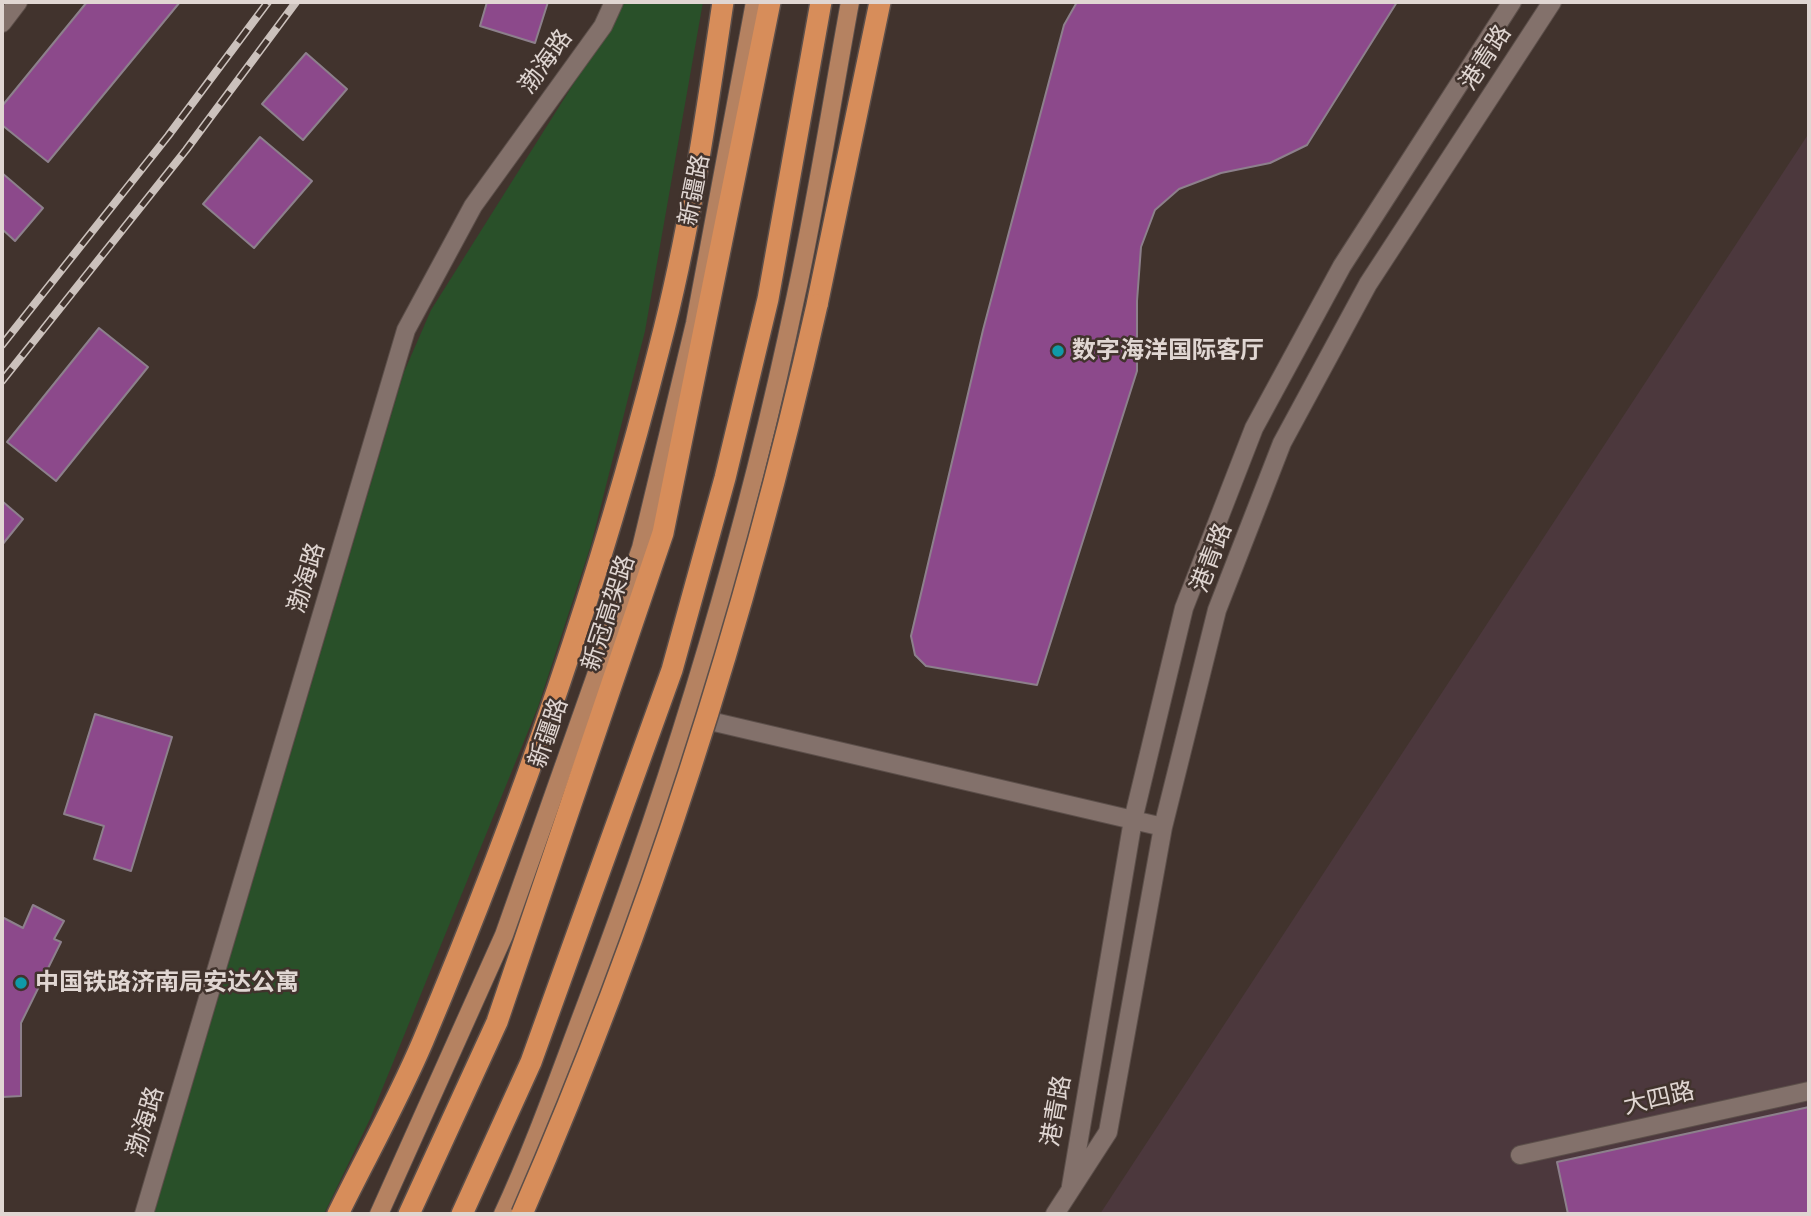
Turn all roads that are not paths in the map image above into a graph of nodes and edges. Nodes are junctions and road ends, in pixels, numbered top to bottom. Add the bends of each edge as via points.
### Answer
1 (18, 2) edge
2 (614, 2) edge
3 (723, 2) edge
4 (755, 2) edge
5 (770, 2) edge
6 (821, 2) edge
7 (850, 2) edge
8 (880, 2) edge
9 (1512, 2) edge
10 (1552, 2) edge
11 (2, 23) edge
12 (685, 715) junction
13 (1133, 820) junction
14 (1163, 827) junction
15 (1809, 1091) edge
16 (1520, 1155) dead end
17 (1070, 1191) junction
18 (144, 1214) edge
19 (338, 1214) edge
20 (379, 1214) edge
21 (408, 1214) edge
22 (462, 1214) edge
23 (503, 1214) edge
24 (522, 1214) edge
25 (1055, 1214) edge

1 - 11 street
2 - 18 street, 渤海路 via 603,26 473,206 406,330
3 - 19 highway via 699,163 660,346 596,580 482,894 421,1044
4 - 20 main road, 新疆路 via 695,323 641,548 504,935
5 - 21 highway, 新冠高架路 via 663,533 497,1022
6 - 22 highway via 768,299 672,670 531,1062
7 - 12 main road via 796,296 738,535
8 - 24 highway, bridge via 794,405 696,752 630,948
9 - 13 street, 港青路 via 1342,266 1254,428 1184,608
10 - 14 street, 港青路 via 1368,284 1282,443 1217,610
12 - 13 street
12 - 23 main road via 620,914
13 - 14 street
13 - 17 street, 港青路
14 - 17 street, 港青路 via 1108,1132
15 - 16 street, 大四路
17 - 25 street, 港青路

